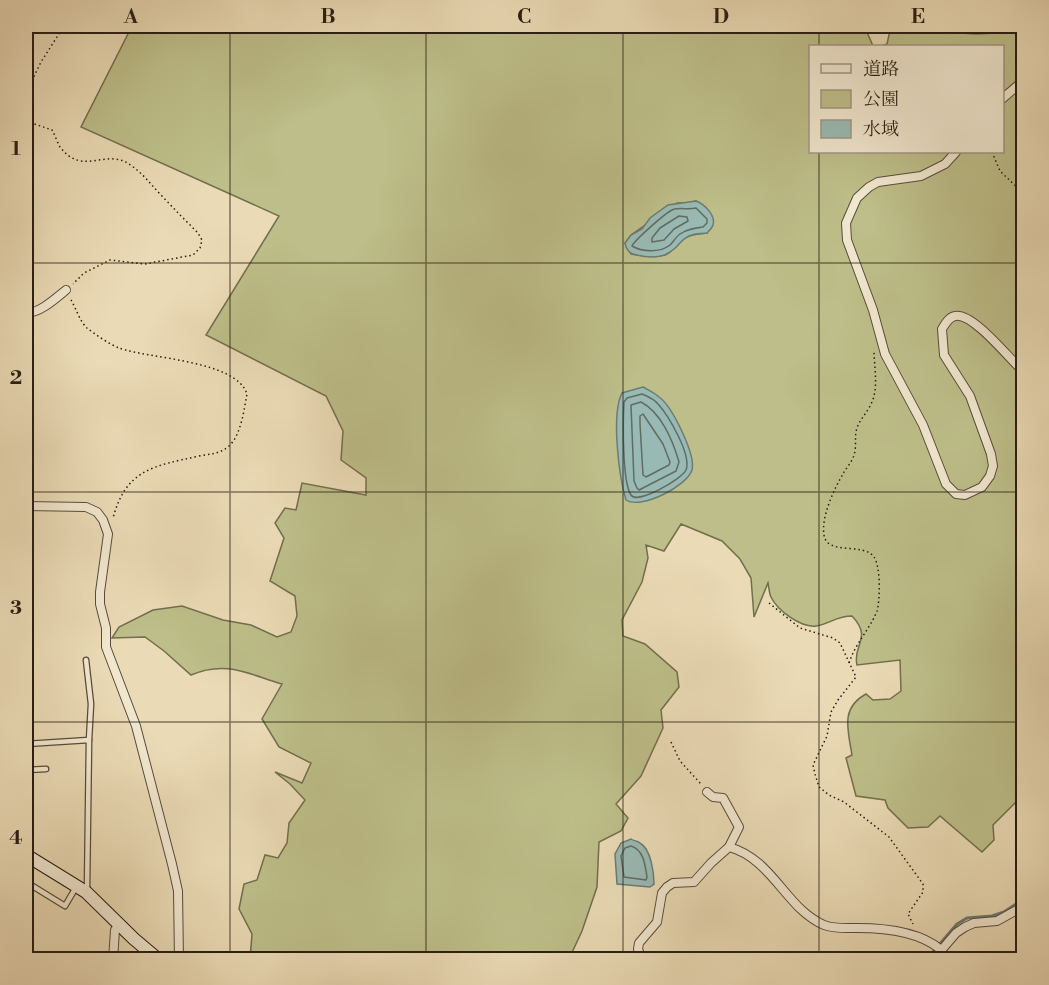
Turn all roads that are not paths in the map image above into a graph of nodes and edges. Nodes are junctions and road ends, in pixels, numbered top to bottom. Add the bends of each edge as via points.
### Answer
1 (948, 26) edge
2 (1023, 26) edge
3 (1023, 80) edge
4 (1004, 97) edge
5 (955, 153) edge
6 (66, 290) road end
7 (26, 313) edge
8 (1023, 372) edge
9 (26, 506) edge
10 (86, 660) dead end
11 (89, 740) junction
12 (26, 744) edge
13 (46, 769) dead end
14 (26, 771) edge
15 (707, 792) road end
16 (729, 847) junction
17 (26, 855) edge
18 (26, 882) edge
19 (82, 889) junction
20 (1023, 906) edge
21 (120, 923) junction
22 (937, 947) junction
23 (113, 960) edge
24 (159, 960) edge
25 (179, 960) edge
26 (642, 960) edge
27 (933, 960) edge

1 - 2 street via 986,30
3 - 4 street
5 - 8 street via 945,164 921,176 878,182 869,187 857,198 846,223 847,240 885,354 923,426 946,484 956,494 982,488 993,466 970,396 944,355 942,329 954,316 964,316 988,334
6 - 7 street via 42,308
9 - 25 street via 86,507 97,512 108,534 100,592 106,647 136,726 172,864 178,891
10 - 11 lane via 91,704
11 - 12 lane
11 - 19 lane
13 - 14 lane
15 - 16 street via 723,798 739,827
16 - 22 street via 766,868 803,910 826,926 885,930 922,937
16 - 26 street via 694,882 667,887 657,922 639,943
17 - 19 main road
18 - 19 lane via 65,906
19 - 21 main road
20 - 22 street via 997,921 965,927
21 - 23 street
21 - 24 main road
22 - 27 street

